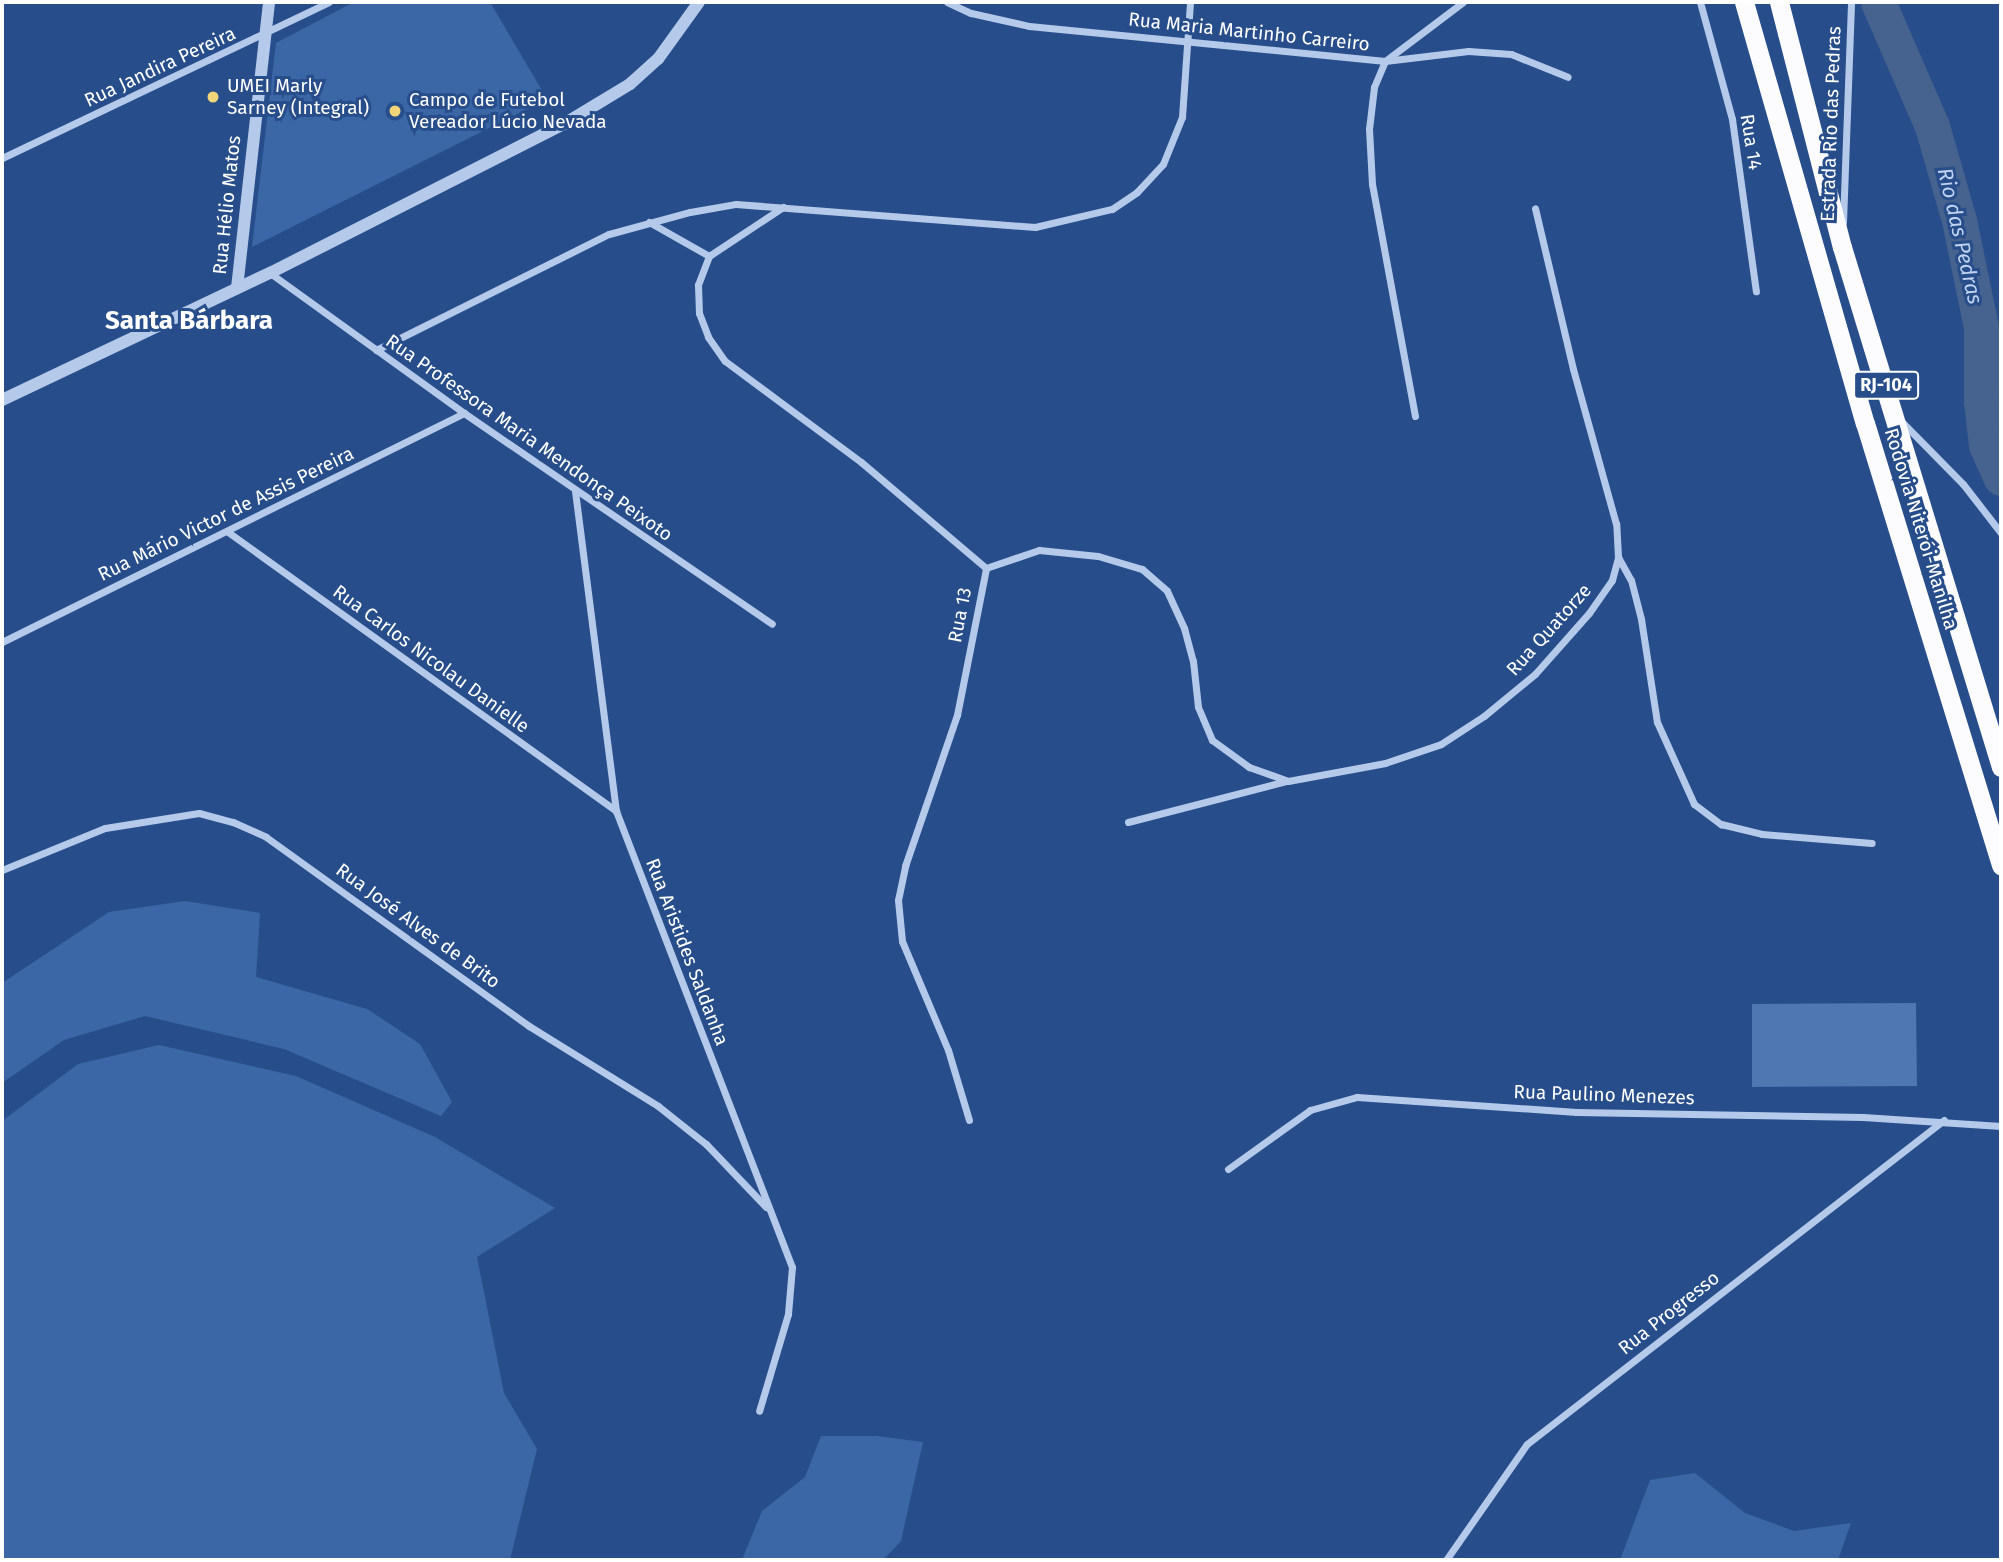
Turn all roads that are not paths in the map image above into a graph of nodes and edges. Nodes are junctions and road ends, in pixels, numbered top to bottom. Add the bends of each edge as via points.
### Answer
1 (268, 2) edge
2 (329, 2) edge
3 (699, 2) edge
4 (947, 2) edge
5 (1191, 2) edge
6 (1463, 2) edge
7 (1700, 2) edge
8 (1744, 2) edge
9 (1779, 2) edge
10 (1851, 2) edge
11 (265, 35) junction
12 (1189, 42) junction
13 (1385, 61) junction
14 (1568, 77) dead end
15 (2, 158) edge
16 (784, 207) junction
17 (1535, 208) dead end
18 (649, 222) junction
19 (1842, 247) junction
20 (709, 256) junction
21 (270, 273) junction
22 (237, 288) junction
23 (1756, 291) dead end
24 (376, 350) junction
25 (2, 400) edge
26 (464, 414) junction
27 (1415, 416) dead end
28 (1896, 416) junction
29 (575, 491) junction
30 (228, 532) junction
31 (2001, 533) edge
32 (1618, 557) junction
33 (986, 568) junction
34 (772, 624) dead end
35 (2, 642) edge
36 (2001, 767) edge
37 (1288, 781) junction
38 (616, 811) junction
39 (1128, 821) dead end
40 (1872, 843) dead end
41 (2001, 866) edge
42 (2, 870) edge
43 (969, 1120) dead end
44 (1944, 1120) junction
45 (2001, 1126) edge
46 (1228, 1169) dead end
47 (769, 1210) junction
48 (759, 1411) dead end
49 (1446, 1560) edge

1 - 11 street, Rua Hélio Matos
2 - 11 street, Rua Jandira Pereira
3 - 21 street via 658,59 630,83 564,124
4 - 12 street, Rua Maria Martinho Carreiro via 971,13 1029,26
5 - 12 street
6 - 13 street
7 - 23 street, Rua 14 via 1732,119
8 - 41 highway, Rodovia Niterói-Manilha / RJ-104 via 1865,424
9 - 19 highway, Rodovia Niterói-Manilha / RJ-104
10 - 19 street, Estrada Rio das Pedras
11 - 15 street, Rua Jandira Pereira
11 - 22 street, Rua Hélio Matos
12 - 13 street, Rua Maria Martinho Carreiro
12 - 16 street via 1182,117 1163,164 1137,192 1112,209 1035,227
13 - 14 street, Rua Maria Martinho Carreiro via 1468,51 1511,54
13 - 27 street via 1374,87 1369,129 1372,184
16 - 18 street via 736,204
16 - 20 street
17 - 32 street, Rua Quatorze via 1616,524
18 - 20 street
18 - 24 street via 609,234
19 - 28 highway, Rodovia Niterói-Manilha / RJ-104
20 - 33 street, Rua 13 via 698,285 699,313 708,337 725,361 861,462
21 - 22 street
21 - 24 street, Rua Professora Maria Mendonça Peixoto
22 - 25 street
24 - 26 street, Rua Professora Maria Mendonça Peixoto
26 - 29 street, Rua Professora Maria Mendonça Peixoto
26 - 30 street, Rua Mário Victor de Assis Pereira
28 - 31 street via 1963,484
28 - 36 highway, Rodovia Niterói-Manilha / RJ-104
29 - 34 street, Rua Professora Maria Mendonça Peixoto
29 - 38 street, Rua Aristides Saldanha
30 - 35 street, Rua Mário Victor de Assis Pereira
30 - 38 street, Rua Carlos Nicolau Danielle
32 - 37 street, Rua Quatorze via 1612,580 1589,613 1535,674 1484,716 1441,744 1385,764
32 - 40 street via 1631,580 1641,618 1657,722 1694,804 1721,824 1762,834
33 - 37 street, Rua Quatorze via 1039,550 1098,556 1142,569 1167,591 1184,628 1198,708 1212,740 1249,767
33 - 43 street, Rua 13 via 957,715 905,866 898,900 902,941 948,1050
37 - 39 street
38 - 47 street, Rua Aristides Saldanha
42 - 47 street, Rua José Alves de Brito via 105,828 200,813 233,822 266,837 529,1026 658,1106 706,1144
44 - 45 street, Rua Paulino Menezes
44 - 46 street, Rua Paulino Menezes via 1576,1112 1357,1097 1310,1110
44 - 49 street, Rua Progresso via 1527,1444
47 - 48 street, Rua Aristides Saldanha via 792,1267 788,1314

